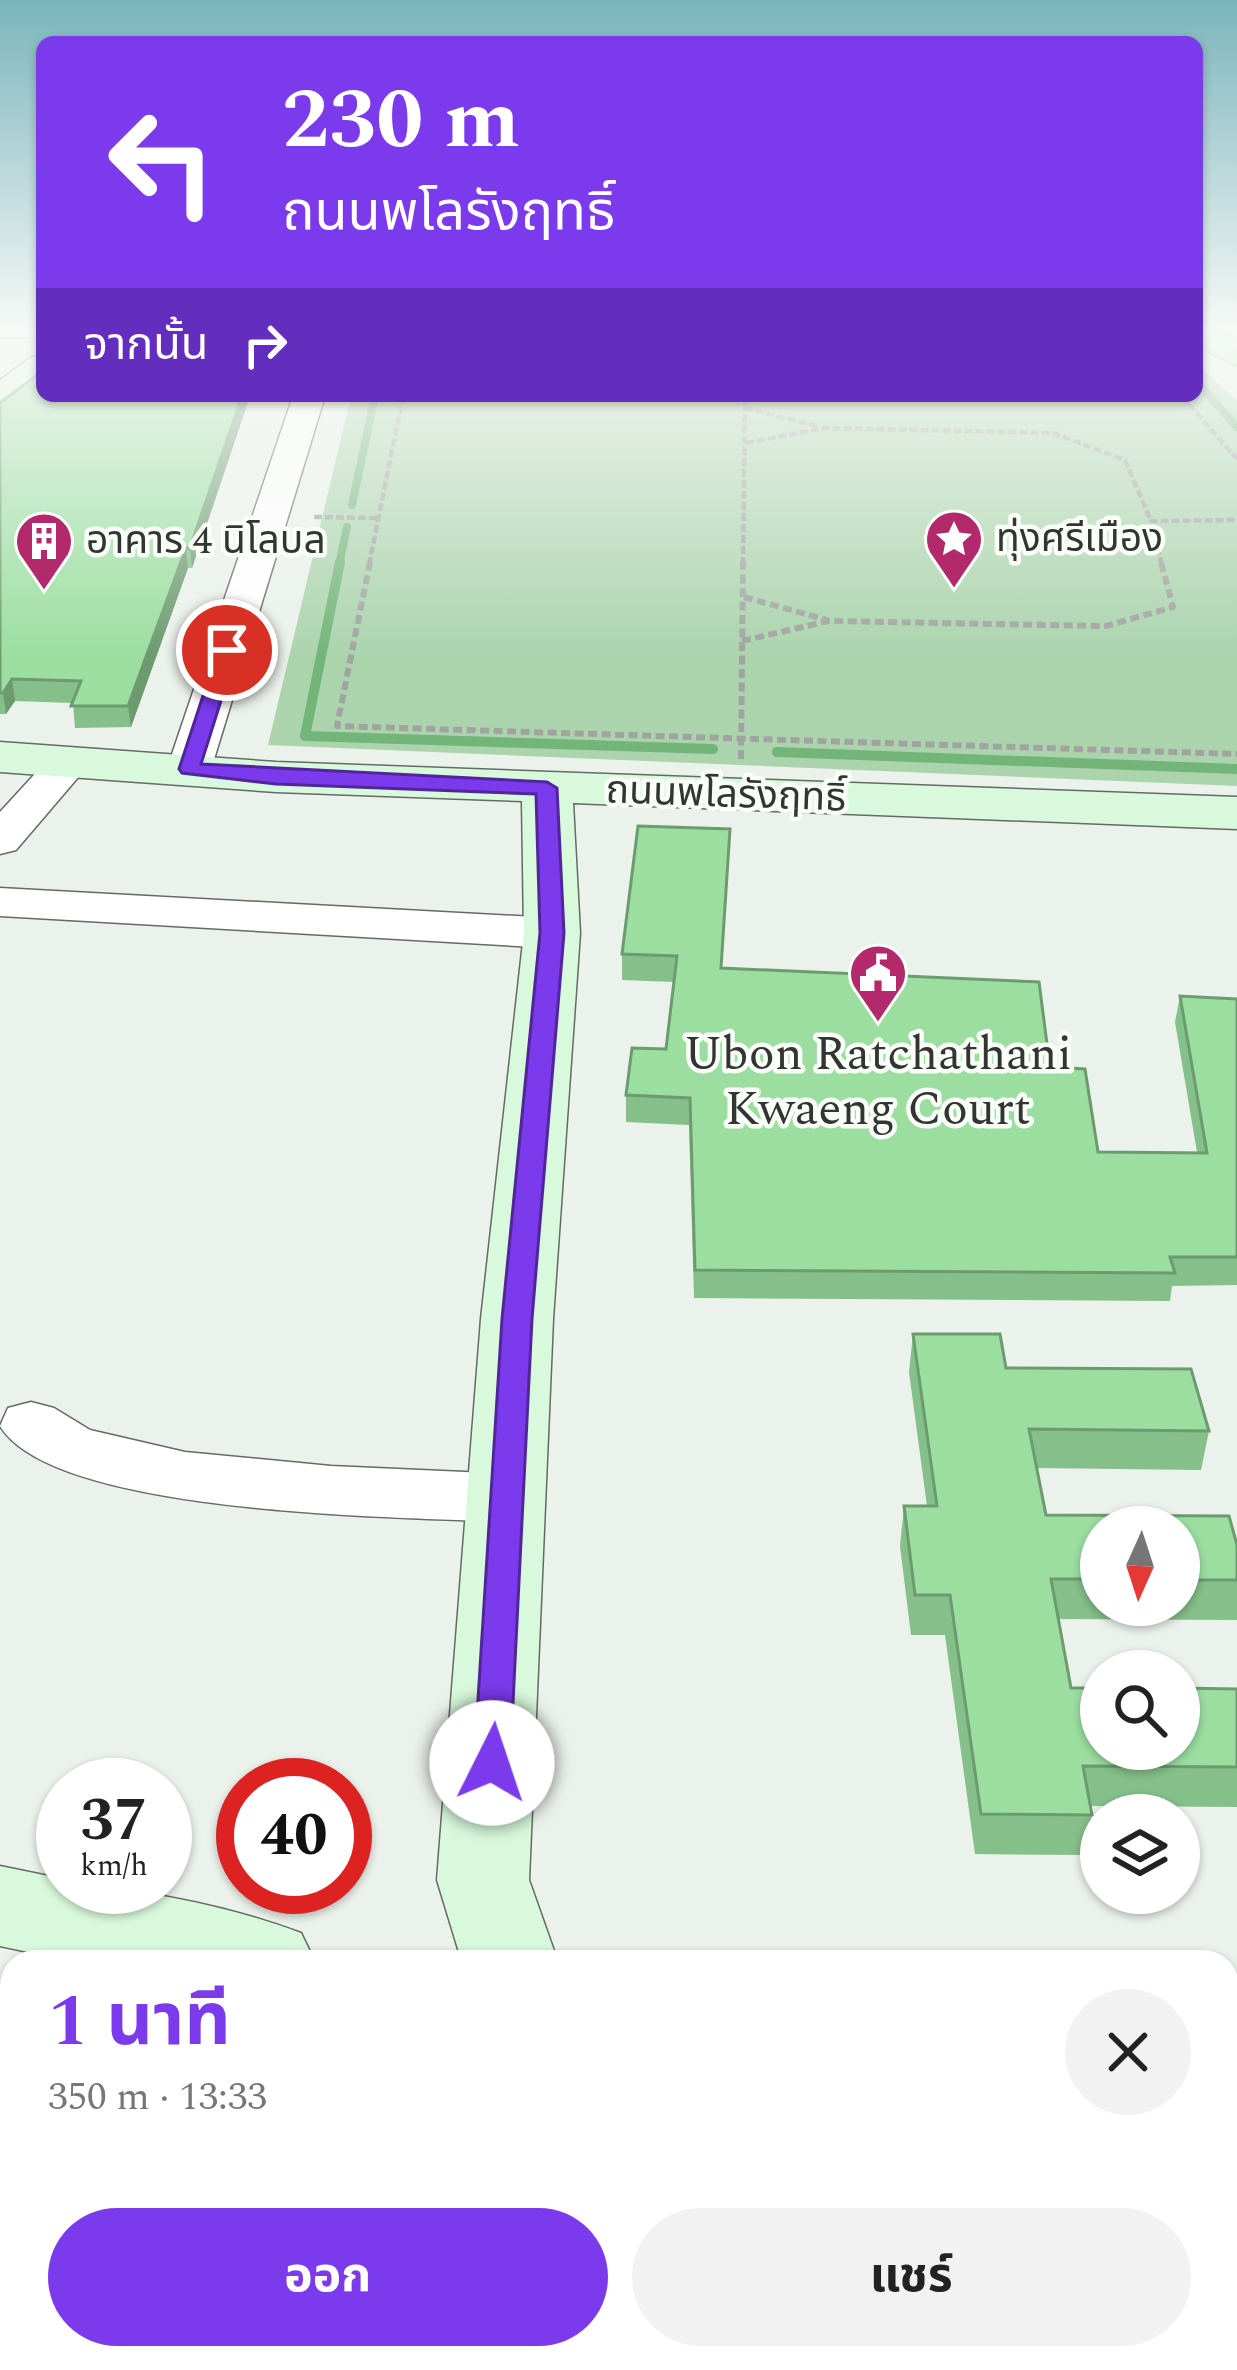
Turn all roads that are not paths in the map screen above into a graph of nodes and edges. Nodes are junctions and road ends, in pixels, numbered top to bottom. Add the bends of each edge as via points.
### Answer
1 (296, 436) edge
2 (0, 757) edge
3 (70, 761) junction
4 (189, 769) junction
5 (547, 788) junction
6 (1237, 813) edge
7 (0, 840) edge
8 (0, 902) edge
9 (552, 933) junction
10 (31, 1424) dead end
11 (509, 1498) junction
12 (2, 1910) edge
13 (206, 1950) edge
14 (506, 1950) edge

1 - 4 street
2 - 3 street, ถนนพโลรังฤทธิ์
3 - 4 street, ถนนพโลรังฤทธิ์
3 - 7 street
4 - 5 street, ถนนพโลรังฤทธิ์
5 - 6 street, ถนนพโลรังฤทธิ์
5 - 9 street
8 - 9 street
9 - 11 street
10 - 11 street via 70,1448 209,1479
11 - 14 street via 484,1880
12 - 13 street

